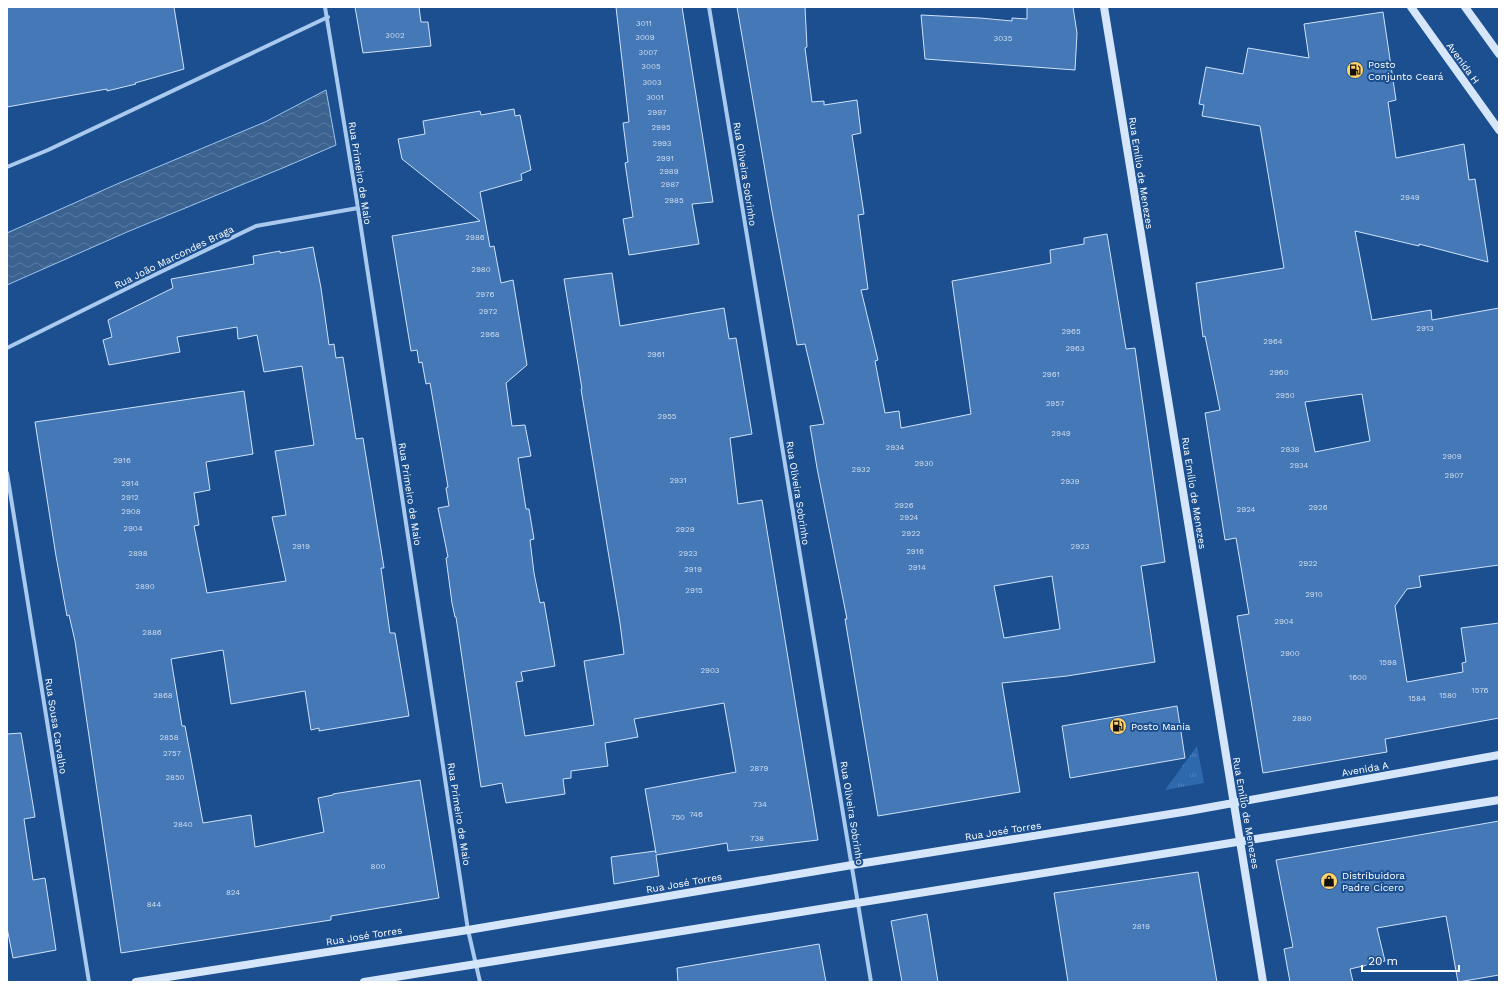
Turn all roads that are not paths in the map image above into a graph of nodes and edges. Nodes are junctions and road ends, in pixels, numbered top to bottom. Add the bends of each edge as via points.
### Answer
1 (325, 7) edge
2 (709, 7) edge
3 (1104, 7) edge
4 (1411, 7) edge
5 (1465, 7) edge
6 (328, 17) junction
7 (1499, 54) edge
8 (1499, 130) edge
9 (7, 167) edge
10 (358, 208) junction
11 (7, 348) edge
12 (7, 474) edge
13 (1499, 755) edge
14 (1499, 800) edge
15 (1234, 803) junction
16 (1240, 841) junction
17 (852, 865) junction
18 (858, 902) junction
19 (468, 930) junction
20 (477, 963) junction
21 (89, 982) edge
22 (136, 982) edge
23 (364, 982) edge
24 (480, 982) edge
25 (872, 982) edge
26 (1263, 982) edge

1 - 6 street, Rua Primeiro de Maio
2 - 17 street, Rua Oliveira Sobrinho
3 - 15 street, Rua Emílio de Menezes
4 - 8 street, Avenida H
5 - 7 street
6 - 9 street
6 - 10 street, Rua Primeiro de Maio
10 - 11 street, Rua João Marcondes Braga via 256,226
10 - 19 street, Rua Primeiro de Maio
12 - 21 street, Rua Sousa Carvalho
13 - 15 street, Avenida A
14 - 16 street
15 - 16 street, Rua Emílio de Menezes
15 - 17 street, Rua José Torres
16 - 18 street
16 - 26 street, Rua Emílio de Menezes
17 - 18 street, Rua Oliveira Sobrinho
17 - 19 street, Rua José Torres
18 - 20 street
18 - 25 street, Rua Oliveira Sobrinho
19 - 20 street, Rua Primeiro de Maio
19 - 22 street, Rua José Torres
20 - 23 street
20 - 24 street, Rua Primeiro de Maio

